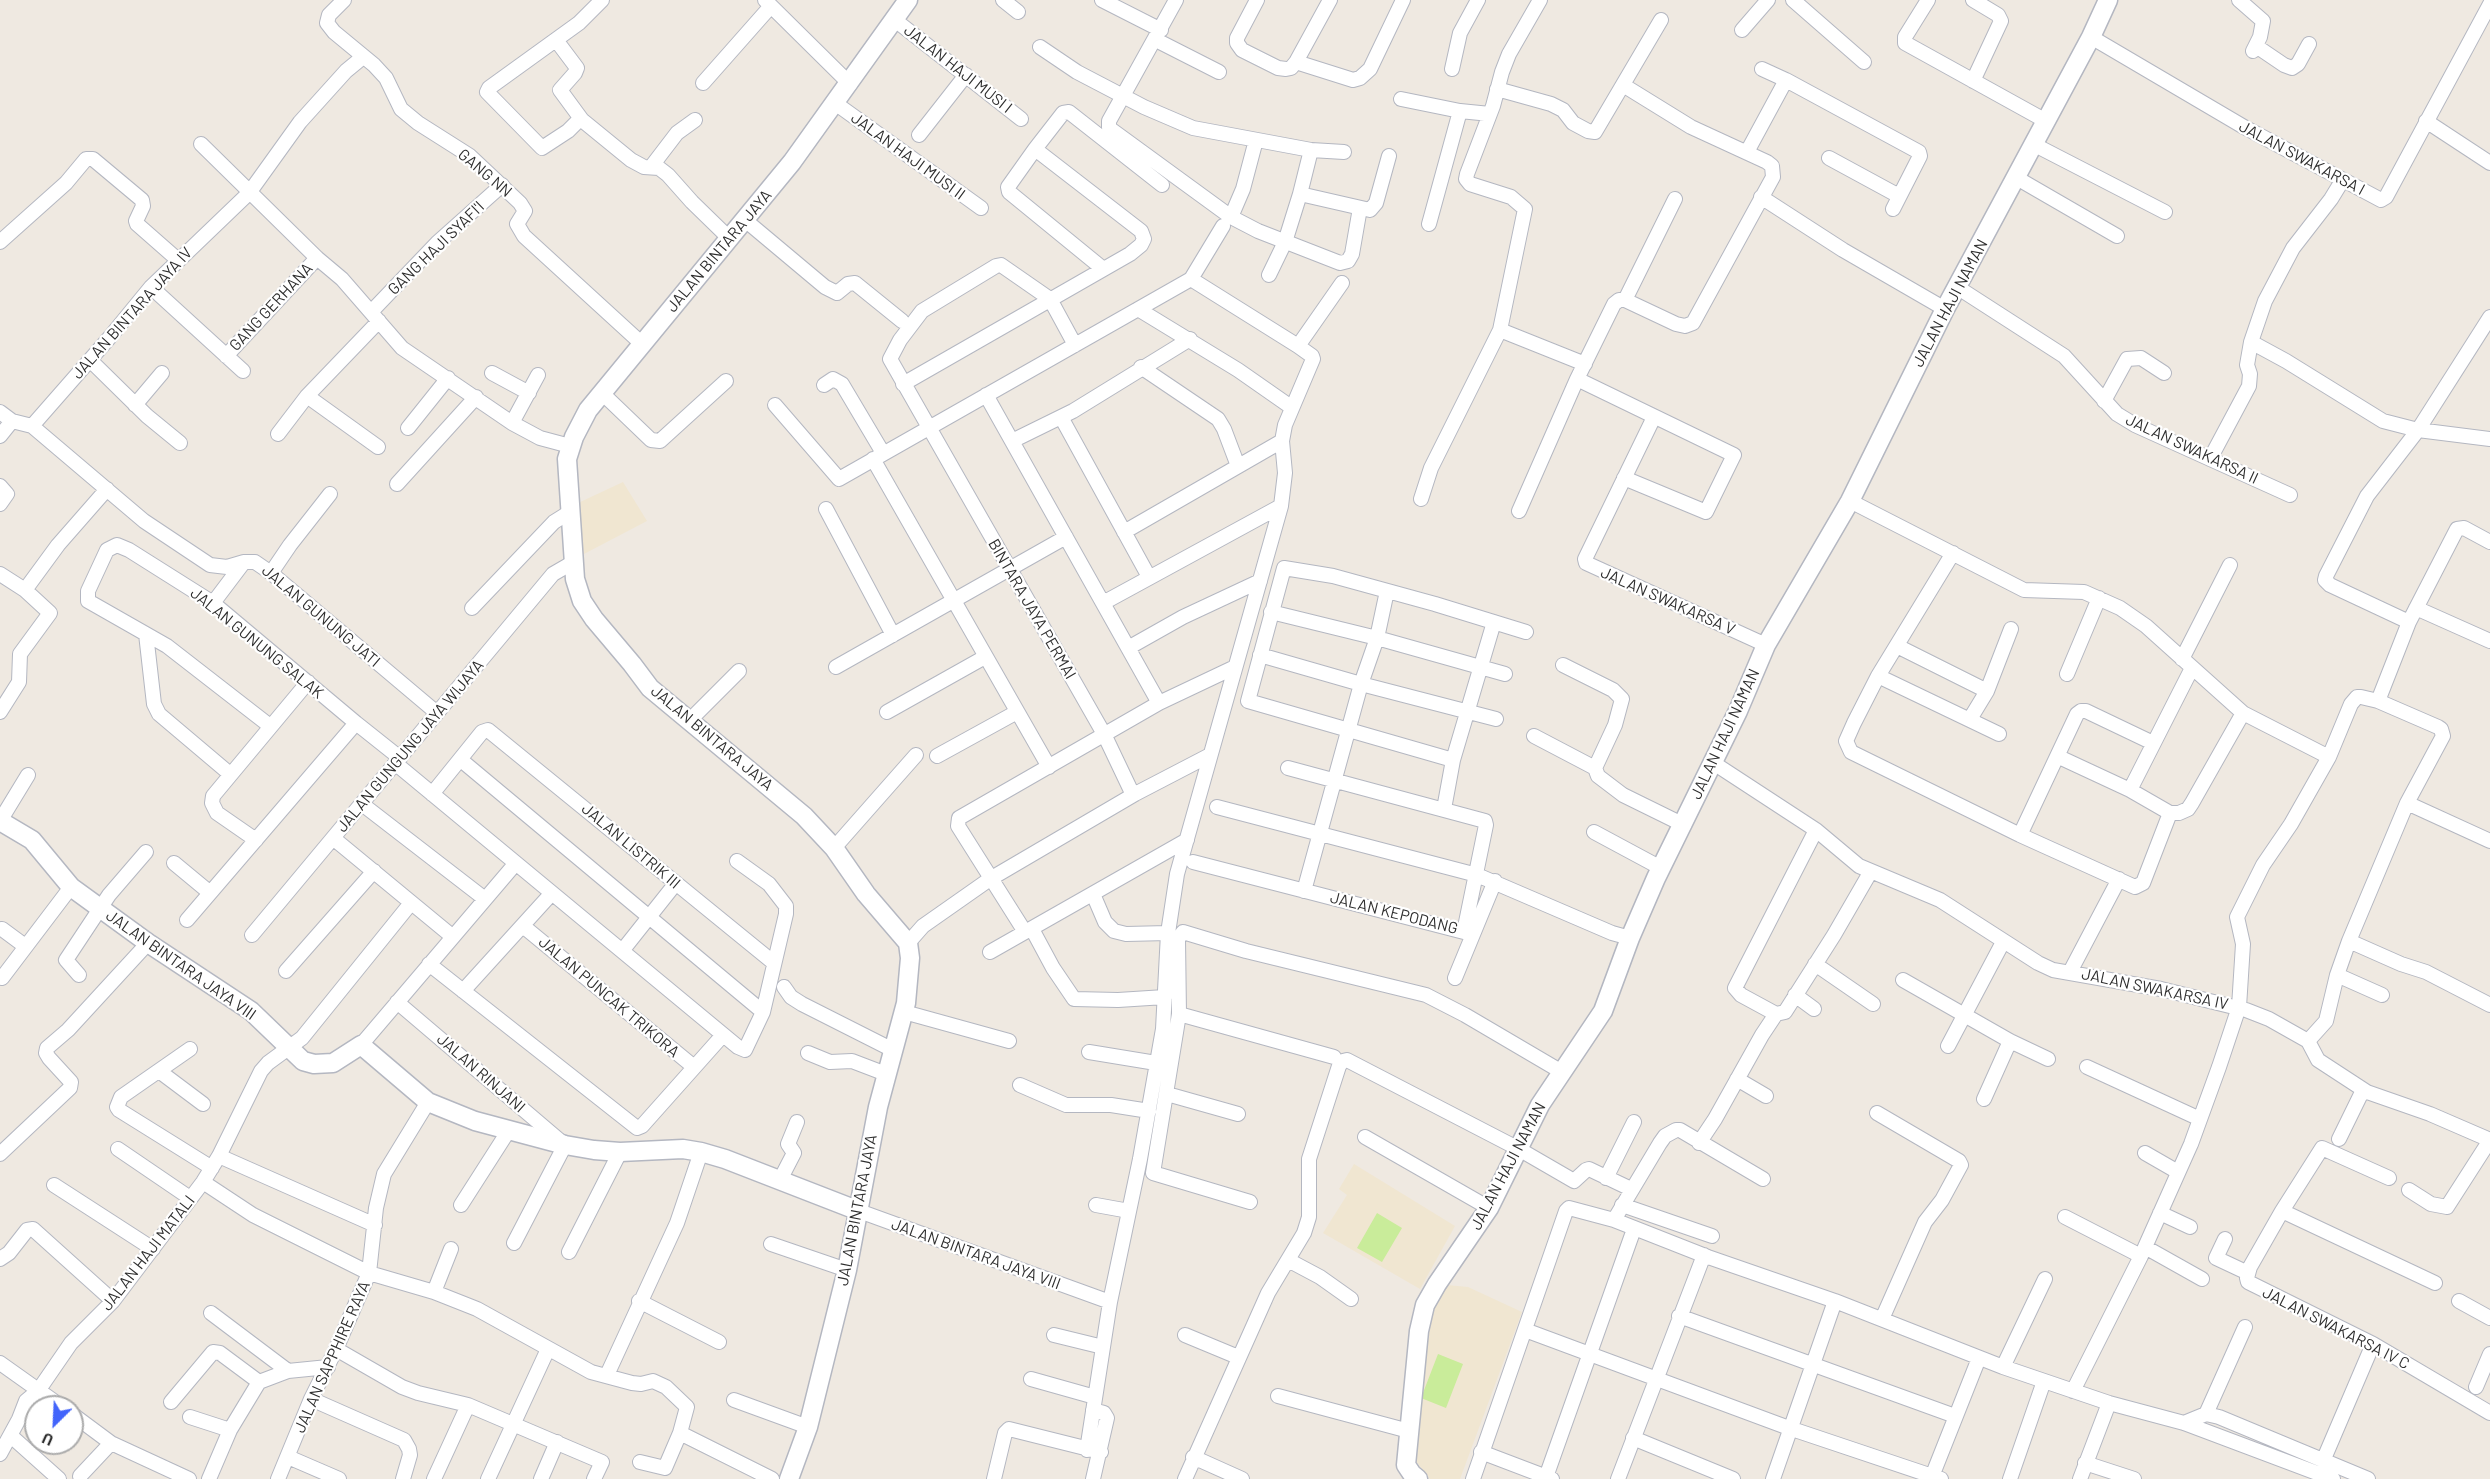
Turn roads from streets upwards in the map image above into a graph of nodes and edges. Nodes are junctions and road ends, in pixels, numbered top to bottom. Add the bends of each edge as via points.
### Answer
1 (343, 0) edge
2 (602, 0) edge
3 (908, 0) edge
4 (1003, 0) edge
5 (1102, 0) edge
6 (1176, 0) edge
7 (1257, 0) edge
8 (1330, 0) edge
9 (1403, 0) edge
10 (1478, 0) edge
11 (1540, 0) edge
12 (1768, 0) edge
13 (1793, 0) edge
14 (1928, 0) edge
15 (1972, 0) edge
16 (2108, 0) edge
17 (2239, 0) edge
18 (768, 3) edge
19 (2490, 4) edge
20 (1018, 12) dead end
21 (894, 20) junction
22 (1661, 21) dead end
23 (1742, 30) dead end
24 (1159, 35) junction
25 (2091, 38) junction
26 (556, 40) junction
27 (2309, 44) dead end
28 (1041, 48) dead end
29 (363, 57) junction
30 (1296, 62) junction
31 (1864, 62) dead end
32 (1452, 69) dead end
33 (1762, 69) dead end
34 (1219, 72) dead end
35 (966, 75) junction
36 (1786, 80) junction
37 (1973, 81) junction
38 (703, 83) dead end
39 (850, 84) junction
40 (1623, 85) junction
41 (1497, 89) junction
42 (1124, 95) junction
43 (1401, 99) dead end
44 (835, 103) junction
45 (1461, 111) junction
46 (1490, 114) junction
47 (1021, 119) dead end
48 (582, 120) junction
49 (695, 120) dead end
50 (2046, 121) junction
51 (2426, 121) junction
52 (919, 135) dead end
53 (1256, 140) junction
54 (201, 144) dead end
55 (2033, 144) junction
56 (1035, 149) junction
57 (1311, 150) junction
58 (1344, 152) dead end
59 (1747, 152) junction
60 (1389, 156) dead end
61 (1829, 158) dead end
62 (2490, 163) edge
63 (651, 167) junction
64 (2015, 177) junction
65 (2342, 181) junction
66 (502, 185) junction
67 (1162, 185) dead end
68 (249, 193) junction
69 (1300, 194) junction
70 (1761, 197) junction
71 (1676, 199) dead end
72 (981, 208) dead end
73 (1360, 208) junction
74 (2165, 212) dead end
75 (745, 220) junction
76 (1227, 221) junction
77 (1429, 224) dead end
78 (2117, 236) dead end
79 (730, 238) junction
80 (0, 242) edge
81 (1285, 242) junction
82 (316, 258) junction
83 (178, 260) junction
84 (1102, 268) junction
85 (1269, 275) dead end
86 (1191, 279) junction
87 (1342, 283) dead end
88 (151, 287) junction
89 (1957, 287) junction
90 (1050, 299) junction
91 (1625, 300) junction
92 (1138, 309) junction
93 (1945, 309) junction
94 (375, 317) junction
95 (2490, 317) edge
96 (902, 321) dead end
97 (1500, 330) junction
98 (1190, 339) junction
99 (2251, 342) junction
100 (641, 343) junction
101 (1075, 345) junction
102 (1298, 346) junction
103 (226, 356) junction
104 (90, 360) junction
105 (1585, 364) junction
106 (1141, 367) junction
107 (243, 371) dead end
108 (162, 373) dead end
109 (492, 373) dead end
110 (2164, 373) dead end
111 (538, 375) dead end
112 (448, 378) junction
113 (1577, 379) junction
114 (726, 381) dead end
115 (903, 384) junction
116 (825, 385) dead end
117 (529, 393) junction
118 (602, 393) junction
119 (986, 395) junction
120 (307, 396) junction
121 (476, 397) junction
122 (2104, 401) junction
123 (135, 405) junction
124 (775, 405) dead end
125 (1291, 407) junction
126 (0, 412) edge
127 (1061, 417) junction
128 (1654, 417) junction
129 (12, 421) junction
130 (513, 423) junction
131 (32, 426) junction
132 (929, 427) junction
133 (408, 428) dead end
134 (2418, 430) junction
135 (278, 434) dead end
136 (0, 436) edge
137 (2490, 439) edge
138 (1012, 441) junction
139 (1282, 441) junction
140 (180, 443) dead end
141 (570, 446) junction
142 (378, 447) dead end
143 (878, 456) junction
144 (2210, 459) junction
145 (1238, 466) junction
146 (1624, 478) junction
147 (397, 484) dead end
148 (0, 486) edge
149 (107, 489) junction
150 (330, 494) dead end
151 (2290, 495) dead end
152 (1421, 499) dead end
153 (1850, 501) junction
154 (0, 504) edge
155 (1281, 506) junction
156 (826, 509) dead end
157 (1519, 511) dead end
158 (561, 514) junction
159 (1124, 532) junction
160 (1066, 537) junction
161 (2490, 542) edge
162 (1953, 553) junction
163 (244, 562) junction
164 (503, 563) dead end
165 (572, 563) junction
166 (2230, 565) dead end
167 (1009, 570) junction
168 (271, 573) junction
169 (0, 574) edge
170 (1149, 577) junction
171 (1260, 581) junction
172 (25, 590) junction
173 (1387, 591) junction
174 (2099, 598) junction
175 (953, 601) junction
176 (213, 603) junction
177 (1103, 603) junction
178 (472, 608) dead end
179 (2416, 608) junction
180 (1271, 612) junction
181 (1494, 622) junction
182 (2409, 622) junction
183 (2012, 630) dead end
184 (1526, 632) dead end
185 (146, 634) junction
186 (893, 635) junction
187 (1377, 638) junction
188 (2490, 641) edge
189 (1766, 645) junction
190 (1897, 646) junction
191 (1128, 648) junction
192 (1260, 655) junction
193 (985, 657) junction
194 (1563, 664) dead end
195 (2187, 664) junction
196 (1481, 666) junction
197 (836, 667) dead end
198 (1235, 667) junction
199 (739, 671) dead end
200 (1505, 674) dead end
201 (2067, 674) dead end
202 (1878, 676) junction
203 (308, 682) junction
204 (1361, 684) junction
205 (1987, 691) junction
206 (2378, 701) junction
207 (1159, 703) junction
208 (0, 712) edge
209 (887, 712) dead end
210 (1017, 712) junction
211 (437, 713) junction
212 (1468, 713) junction
213 (2243, 713) junction
214 (1496, 719) dead end
215 (1970, 719) junction
216 (690, 720) junction
217 (356, 723) junction
218 (270, 726) junction
219 (1348, 730) junction
220 (1104, 734) junction
221 (1999, 734) dead end
222 (1534, 736) dead end
223 (2153, 743) junction
224 (916, 755) dead end
225 (1210, 755) junction
226 (938, 756) dead end
227 (2058, 756) junction
228 (2329, 757) junction
229 (398, 760) junction
230 (461, 760) junction
231 (1453, 760) junction
232 (1712, 762) junction
233 (1048, 768) junction
234 (1288, 768) dead end
235 (1595, 768) junction
236 (230, 774) junction
237 (28, 775) dead end
238 (1335, 780) junction
239 (2130, 790) junction
240 (432, 794) junction
241 (1134, 795) junction
242 (2407, 803) junction
243 (362, 804) junction
244 (1217, 807) dead end
245 (1444, 809) junction
246 (2170, 813) junction
247 (0, 821) edge
248 (1684, 825) junction
249 (1816, 830) junction
250 (1594, 832) dead end
251 (2020, 835) junction
252 (1320, 836) junction
253 (333, 838) junction
254 (256, 840) junction
255 (1187, 840) junction
256 (2490, 841) edge
257 (834, 848) junction
258 (146, 852) dead end
259 (736, 861) dead end
260 (1193, 862) dead end
261 (174, 863) dead end
262 (516, 863) junction
263 (1661, 868) junction
264 (1871, 871) junction
265 (374, 872) junction
266 (1477, 875) junction
267 (990, 879) junction
268 (2118, 879) junction
269 (1495, 882) junction
270 (676, 883) junction
271 (71, 887) junction
272 (1304, 891) junction
273 (209, 892) junction
274 (552, 893) junction
275 (1093, 894) junction
276 (485, 899) junction
277 (411, 903) junction
278 (100, 908) junction
279 (648, 917) junction
280 (187, 920) dead end
281 (523, 926) junction
282 (2, 929) dead end
283 (1028, 930) junction
284 (1168, 933) junction
285 (252, 935) dead end
286 (453, 937) junction
287 (1630, 938) junction
288 (2349, 941) junction
289 (2003, 942) junction
290 (148, 943) junction
291 (908, 943) junction
292 (25, 946) junction
293 (622, 951) junction
294 (990, 952) dead end
295 (774, 963) junction
296 (429, 964) junction
297 (1815, 964) junction
298 (286, 971) dead end
299 (2070, 972) junction
300 (79, 975) dead end
301 (2337, 975) junction
302 (2, 978) dead end
303 (1455, 978) dead end
304 (1903, 980) dead end
305 (784, 987) dead end
306 (463, 992) junction
307 (1795, 995) junction
308 (2382, 995) dead end
309 (1165, 997) junction
310 (397, 1002) junction
311 (1873, 1004) dead end
312 (2490, 1004) edge
313 (2239, 1007) junction
314 (1814, 1009) dead end
315 (762, 1012) junction
316 (904, 1012) junction
317 (1179, 1014) junction
318 (1776, 1014) junction
319 (1963, 1015) junction
320 (723, 1035) junction
321 (1009, 1041) dead end
322 (2010, 1041) junction
323 (2308, 1041) junction
324 (361, 1045) junction
325 (1948, 1046) dead end
326 (290, 1048) junction
327 (190, 1049) dead end
328 (893, 1050) junction
329 (1089, 1052) dead end
330 (808, 1053) dead end
331 (1334, 1056) dead end
332 (2048, 1059) dead end
333 (1156, 1063) junction
334 (694, 1067) junction
335 (2087, 1067) dead end
336 (159, 1071) junction
337 (1562, 1072) junction
338 (886, 1074) junction
339 (1737, 1079) junction
340 (1020, 1085) dead end
341 (2363, 1090) junction
342 (1167, 1094) junction
343 (1766, 1096) dead end
344 (1984, 1099) dead end
345 (428, 1102) junction
346 (203, 1104) dead end
347 (1149, 1111) junction
348 (1877, 1113) dead end
349 (1238, 1114) dead end
350 (2200, 1119) junction
351 (797, 1122) dead end
352 (1634, 1122) dead end
353 (640, 1128) junction
354 (509, 1130) junction
355 (1365, 1137) dead end
356 (2339, 1139) dead end
357 (2490, 1140) edge
358 (1700, 1143) junction
359 (565, 1145) junction
360 (1517, 1148) junction
361 (118, 1149) dead end
362 (643, 1150) junction
363 (620, 1152) junction
364 (701, 1152) junction
365 (2145, 1153) dead end
366 (0, 1154) edge
367 (215, 1162) junction
368 (2178, 1172) junction
369 (1606, 1178) junction
370 (2389, 1178) dead end
371 (1763, 1179) dead end
372 (780, 1180) junction
373 (203, 1182) junction
374 (54, 1185) dead end
375 (1631, 1189) junction
376 (2409, 1190) dead end
377 (190, 1198) junction
378 (1250, 1202) dead end
379 (1622, 1204) junction
380 (460, 1205) dead end
381 (1096, 1205) dead end
382 (1489, 1208) junction
383 (859, 1211) junction
384 (1129, 1211) junction
385 (2282, 1211) junction
386 (2160, 1213) junction
387 (2065, 1217) dead end
388 (1614, 1220) junction
389 (375, 1226) junction
390 (2190, 1227) dead end
391 (1634, 1229) junction
392 (1712, 1236) dead end
393 (2225, 1239) dead end
394 (514, 1243) dead end
395 (771, 1244) dead end
396 (153, 1249) junction
397 (451, 1249) dead end
398 (569, 1252) dead end
399 (2143, 1252) junction
400 (1704, 1255) junction
401 (0, 1260) edge
402 (1288, 1260) junction
403 (847, 1270) junction
404 (369, 1273) junction
405 (2247, 1275) junction
406 (2045, 1279) dead end
407 (2202, 1279) dead end
408 (2435, 1283) dead end
409 (434, 1292) junction
410 (1351, 1299) dead end
411 (113, 1301) junction
412 (639, 1301) junction
413 (1835, 1301) junction
414 (2459, 1301) dead end
415 (1110, 1302) junction
416 (211, 1313) dead end
417 (1680, 1316) junction
418 (2490, 1318) edge
419 (1882, 1319) junction
420 (2244, 1327) dead end
421 (1525, 1330) junction
422 (1054, 1335) dead end
423 (1185, 1335) dead end
424 (719, 1342) dead end
425 (2373, 1344) junction
426 (1102, 1347) junction
427 (336, 1349) junction
428 (548, 1349) junction
429 (1590, 1353) junction
430 (2490, 1354) edge
431 (1238, 1356) junction
432 (1979, 1358) junction
433 (0, 1363) edge
434 (1812, 1363) junction
435 (328, 1367) junction
436 (2003, 1367) junction
437 (288, 1371) junction
438 (607, 1376) junction
439 (1657, 1378) junction
440 (1031, 1379) dead end
441 (2044, 1381) junction
442 (259, 1382) junction
443 (2476, 1387) dead end
444 (38, 1391) junction
445 (2073, 1391) junction
446 (44, 1395) edge
447 (1278, 1396) dead end
448 (311, 1399) junction
449 (734, 1400) dead end
450 (171, 1402) dead end
451 (1094, 1403) junction
452 (2109, 1403) junction
453 (468, 1405) junction
454 (2490, 1413) edge
455 (2206, 1414) junction
456 (1955, 1416) junction
457 (190, 1418) dead end
458 (84, 1423) edge
459 (2184, 1423) junction
460 (512, 1424) junction
461 (808, 1427) junction
462 (1790, 1428) junction
463 (230, 1430) junction
464 (1409, 1431) junction
465 (680, 1433) junction
466 (11, 1436) junction
467 (1633, 1438) junction
468 (557, 1442) junction
469 (111, 1443) junction
470 (1094, 1451) junction
471 (1482, 1452) junction
472 (0, 1454) edge
473 (288, 1457) junction
474 (1193, 1457) junction
475 (2323, 1461) junction
476 (640, 1462) dead end
477 (2085, 1463) junction
478 (80, 1476) dead end
479 (1549, 1478) edge
480 (1935, 1478) edge
481 (59, 1479) edge
482 (189, 1479) edge
483 (208, 1479) edge
484 (278, 1479) edge
485 (339, 1479) edge
486 (404, 1479) edge
487 (434, 1479) edge
488 (488, 1479) edge
489 (541, 1479) edge
490 (594, 1479) edge
491 (772, 1479) edge
492 (789, 1479) edge
493 (994, 1479) edge
494 (1093, 1479) edge
495 (1185, 1479) edge
496 (1242, 1479) edge
497 (1418, 1479) edge
498 (1473, 1479) edge
499 (1618, 1479) edge
500 (1733, 1479) edge
501 (1773, 1479) edge
502 (2010, 1479) edge
503 (2080, 1479) edge
504 (2134, 1479) edge
505 (2333, 1479) edge
506 (2368, 1479) edge

1 - 29 street, GANG NN via 327,23
2 - 26 street
3 - 21 street, JALAN BINTARA JAYA
4 - 20 street
5 - 24 street
6 - 24 street
7 - 30 street via 1237,38 1239,47 1278,68 1291,69
8 - 30 street
9 - 30 street via 1370,69 1360,78 1353,80
10 - 32 street via 1460,33
11 - 41 street via 1509,54
12 - 23 street
13 - 31 street
14 - 37 street via 1905,43
15 - 37 street via 1998,15 2001,21
16 - 25 street, JALAN HAJI NAMAN
17 - 27 street via 2263,21 2255,48 2292,68
18 - 38 street
18 - 39 street
19 - 51 street, JALAN SWAKARSA I
21 - 35 street, JALAN HAJI MUSI I
21 - 39 street, JALAN BINTARA JAYA
22 - 40 street
24 - 34 street
24 - 42 street
25 - 50 street, JALAN HAJI NAMAN
25 - 65 street, JALAN SWAKARSA I
26 - 48 street via 577,68 560,90
26 - 48 street via 487,92 542,148
28 - 42 street via 1077,72
29 - 66 street, GANG NN via 386,78 402,108 418,123 470,156
29 - 68 street, JALAN BINTARA JAYA IV via 300,122
33 - 36 street
35 - 47 street, JALAN HAJI MUSI I
35 - 52 street
36 - 59 street
36 - 61 street via 1920,156 1896,202
37 - 50 street
39 - 44 street, JALAN BINTARA JAYA
40 - 41 street via 1593,133 1573,123 1563,110 1551,104
40 - 59 street via 1691,127
41 - 46 street
42 - 53 street via 1193,128
42 - 76 street via 1109,121 1112,132
43 - 45 street
44 - 72 street, JALAN HAJI MUSI II
44 - 75 street, JALAN BINTARA JAYA
45 - 46 street
45 - 77 street
46 - 97 street via 1466,179 1474,187 1511,197 1525,209
48 - 63 street via 631,160
49 - 63 street via 677,133
50 - 55 street, JALAN HAJI NAMAN
51 - 62 street
51 - 65 street, JALAN SWAKARSA I via 2384,199
53 - 57 street
53 - 76 street via 1243,189
54 - 68 street
55 - 64 street, JALAN HAJI NAMAN
55 - 74 street
56 - 67 street via 1063,113 1069,112
56 - 84 street via 1008,187 1009,192
56 - 84 street via 1141,231 1141,245
57 - 58 street
57 - 69 street
59 - 70 street via 1774,171
60 - 73 street via 1373,209
63 - 79 street via 668,175
64 - 78 street
64 - 89 street, JALAN HAJI NAMAN
65 - 99 street via 2285,262 2265,301
66 - 94 street, GANG HAJI SYAFI'I via 437,243
66 - 100 street, GANG NN via 524,207 517,224 524,236
68 - 82 street
68 - 83 street, JALAN BINTARA JAYA IV
69 - 73 street
69 - 81 street
70 - 91 street via 1694,323 1676,324
70 - 93 street
71 - 91 street
73 - 81 street via 1348,261 1327,260
75 - 79 street, JALAN BINTARA JAYA
75 - 96 street via 825,287 837,293 855,283
76 - 81 street
76 - 86 street
79 - 100 street, JALAN BINTARA JAYA
80 - 83 street via 66,183 86,159 93,159 142,200 137,225
81 - 85 street
82 - 94 street via 342,279
82 - 103 street, GANG GERHANA
83 - 88 street, JALAN BINTARA JAYA IV
84 - 90 street
86 - 92 street
86 - 102 street
87 - 102 street
88 - 103 street
88 - 104 street, JALAN BINTARA JAYA IV
89 - 93 street, JALAN HAJI NAMAN
89 - 122 street, JALAN SWAKARSA II via 2064,356
90 - 101 street
90 - 115 street
90 - 115 street, BINTARA JAYA PERMAI via 1014,272 996,266 916,318 890,359
91 - 105 street via 1614,304
92 - 98 street
92 - 101 street
93 - 153 street, JALAN HAJI NAMAN
94 - 112 street via 402,348
94 - 120 street, GANG HAJI SYAFI'I
95 - 134 street
97 - 105 street
97 - 152 street via 1431,468
98 - 106 street
98 - 125 street
99 - 134 street via 2371,415
99 - 144 street via 2249,386
100 - 118 street, JALAN BINTARA JAYA
101 - 119 street
102 - 125 street via 1313,359
103 - 107 street
104 - 123 street
104 - 131 street, JALAN BINTARA JAYA IV
105 - 113 street
106 - 127 street
106 - 145 street via 1218,420
108 - 123 street
109 - 117 street
110 - 122 street via 2141,358 2127,358
111 - 117 street
112 - 121 street
112 - 133 street
113 - 128 street
113 - 157 street
114 - 118 street via 660,441 651,440
115 - 132 street, BINTARA JAYA PERMAI
116 - 143 street via 833,379 842,384
117 - 130 street
118 - 141 street, JALAN BINTARA JAYA
119 - 132 street
119 - 138 street
120 - 135 street, GANG HAJI SYAFI'I
120 - 142 street
121 - 130 street
121 - 147 street
122 - 144 street, JALAN SWAKARSA II via 2134,425
123 - 140 street
124 - 143 street via 839,478
125 - 139 street
126 - 129 street
127 - 138 street
127 - 159 street
128 - 146 street, JALAN SWAKARSA V
128 - 146 street via 1734,455 1709,510 1705,512
129 - 131 street
129 - 136 street
130 - 141 street via 540,438
131 - 149 street, JALAN GUNUNG JATI
132 - 143 street
132 - 167 street, BINTARA JAYA PERMAI
134 - 137 street
134 - 182 street via 2367,496 2325,580
138 - 160 street
139 - 145 street
139 - 155 street via 1285,473
141 - 158 street, JALAN BINTARA JAYA
143 - 175 street
144 - 151 street, JALAN SWAKARSA II
145 - 159 street
146 - 189 street, JALAN SWAKARSA V via 1586,563
148 - 154 street via 7,494
149 - 163 street, JALAN GUNUNG JATI via 144,521 210,565 228,567
149 - 172 street
150 - 168 street
153 - 162 street
153 - 189 street, JALAN HAJI NAMAN
155 - 170 street
155 - 171 street
156 - 186 street
158 - 164 street
158 - 165 street, JALAN BINTARA JAYA
158 - 178 street
159 - 170 street
160 - 167 street
160 - 177 street
161 - 179 street via 2464,528 2457,529
162 - 174 street via 2024,590 2070,590
162 - 190 street
163 - 168 street, JALAN GUNUNG JATI via 255,562
163 - 176 street
165 - 211 street, JALAN GUNGUNG JAYA WIJAYA via 553,574
165 - 216 street, JALAN BINTARA JAYA via 582,601 594,619 650,688
166 - 195 street
167 - 175 street
167 - 220 street, BINTARA JAYA PERMAI
168 - 211 street, JALAN GUNUNG JATI
169 - 172 street
170 - 177 street
171 - 191 street
171 - 198 street
172 - 208 street via 50,613 22,650 19,682
173 - 180 street via 1286,567
173 - 181 street
173 - 187 street
174 - 195 street via 2134,616
174 - 201 street
175 - 186 street
175 - 193 street
176 - 185 street, JALAN GUNUNG SALAK via 117,545 107,550 88,591 88,601
176 - 203 street, JALAN GUNUNG SALAK
177 - 191 street
179 - 182 street
179 - 188 street
180 - 187 street
180 - 192 street
181 - 184 street
181 - 196 street
182 - 206 street
183 - 205 street
185 - 218 street
185 - 236 street via 154,704 159,714
186 - 197 street
187 - 196 street
187 - 204 street
189 - 232 street, JALAN HAJI NAMAN
190 - 202 street
190 - 205 street
191 - 207 street
192 - 204 street
192 - 219 street via 1249,702
193 - 209 street
193 - 210 street
194 - 235 street via 1613,690 1622,699
195 - 213 street
195 - 223 street
196 - 200 street
196 - 212 street
198 - 207 street
198 - 225 street
199 - 216 street
202 - 215 street
202 - 251 street via 1846,741 1851,752
203 - 217 street, JALAN GUNUNG SALAK
203 - 218 street
204 - 212 street
204 - 219 street
205 - 215 street
206 - 228 street via 2361,697 2354,700
206 - 242 street via 2438,727 2443,733
207 - 220 street
210 - 226 street
210 - 233 street
211 - 229 street, JALAN GUNGUNG JAYA WIJAYA
212 - 214 street
212 - 231 street
213 - 228 street
213 - 246 street via 2192,803 2184,812
215 - 221 street
216 - 257 street, JALAN BINTARA JAYA via 804,816
217 - 229 street, JALAN GUNUNG SALAK
217 - 254 street
218 - 236 street
219 - 231 street
219 - 238 street
220 - 233 street
220 - 241 street, BINTARA JAYA PERMAI
222 - 235 street
223 - 227 street via 2081,711
223 - 239 street
224 - 257 street
225 - 241 street
225 - 255 street
227 - 239 street
227 - 251 street
228 - 313 street via 2288,830 2263,865 2237,917 2243,944
229 - 240 street, JALAN GUNUNG SALAK
229 - 243 street, JALAN GUNGUNG JAYA WIJAYA
230 - 240 street
230 - 270 street, JALAN LISTRIK III via 482,732 488,730
230 - 279 street
231 - 245 street
232 - 248 street, JALAN HAJI NAMAN
232 - 249 street, JALAN SWAKARSA IV
233 - 267 street via 959,818 958,826
234 - 238 street
235 - 248 street via 1598,776 1623,795
236 - 254 street via 212,803 217,813
237 - 247 street
238 - 245 street
238 - 252 street
239 - 246 street
240 - 262 street, JALAN GUNUNG SALAK
241 - 267 street
242 - 256 street
242 - 288 street
243 - 253 street, JALAN GUNGUNG JAYA WIJAYA
243 - 276 street
244 - 252 street
245 - 266 street via 1486,823
246 - 268 street via 2141,885 2135,887
247 - 271 street, JALAN BINTARA JAYA VIII via 33,840
248 - 263 street, JALAN HAJI NAMAN
249 - 264 street, JALAN SWAKARSA IV via 1859,866
249 - 318 street via 1735,988
250 - 263 street
251 - 268 street
252 - 266 street
252 - 272 street
253 - 265 street
253 - 285 street, JALAN GUNGUNG JAYA WIJAYA
254 - 273 street
255 - 275 street
255 - 284 street
257 - 291 street, JALAN BINTARA JAYA via 866,894
258 - 278 street
259 - 295 street via 769,884 786,906
260 - 272 street
261 - 273 street
262 - 274 street, JALAN GUNUNG SALAK
262 - 276 street
263 - 287 street, JALAN HAJI NAMAN
264 - 289 street, JALAN SWAKARSA IV via 1940,900
264 - 297 street
265 - 277 street
265 - 298 street
266 - 269 street
266 - 272 street, JALAN KEPODANG via 1465,930 1461,933
267 - 283 street
267 - 291 street via 922,926
268 - 299 street
269 - 287 street
269 - 303 street
270 - 279 street
270 - 295 street, JALAN LISTRIK III
271 - 278 street, JALAN BINTARA JAYA VIII
271 - 292 street
273 - 280 street
274 - 281 street
274 - 293 street, JALAN GUNUNG SALAK
275 - 283 street
275 - 284 street via 1105,922 1114,931
276 - 286 street
277 - 286 street
277 - 326 street, JALAN HAJI MATALI
278 - 290 street, JALAN BINTARA JAYA VIII
278 - 300 street via 66,960
279 - 293 street
279 - 315 street
281 - 306 street
281 - 334 street, JALAN PUNCAK TRIKORA
282 - 292 street
283 - 294 street
283 - 309 street via 1074,999
284 - 309 street
286 - 296 street
287 - 337 street, JALAN HAJI NAMAN via 1603,1011
288 - 301 street
288 - 312 street via 2426,972
289 - 299 street, JALAN SWAKARSA IV via 2053,970
289 - 319 street
290 - 326 street, JALAN BINTARA JAYA VIII via 251,1011
290 - 366 street via 68,1030 51,1042 46,1053 71,1082 70,1088
291 - 316 street, JALAN BINTARA JAYA
292 - 302 street
293 - 320 street, JALAN GUNUNG SALAK
295 - 315 street
296 - 306 street
296 - 310 street
297 - 307 street
297 - 311 street
299 - 313 street, JALAN SWAKARSA IV
301 - 308 street
301 - 323 street via 2326,1022
304 - 319 street
305 - 328 street via 802,1004
306 - 353 street
307 - 314 street
307 - 318 street via 1785,1012
309 - 333 street
310 - 324 street
310 - 359 street, JALAN RINJANI
313 - 323 street
313 - 350 street, JALAN SWAKARSA IV
315 - 320 street, JALAN GUNUNG SALAK via 745,1050
316 - 321 street
316 - 328 street, JALAN BINTARA JAYA
317 - 331 street
317 - 337 street via 1178,939 1183,932 1426,995
317 - 342 street
318 - 339 street
319 - 322 street
319 - 325 street
320 - 334 street
322 - 332 street
322 - 344 street
323 - 341 street via 2318,1060
324 - 326 street, JALAN BINTARA JAYA VIII via 327,1064 303,1061
324 - 345 street, JALAN BINTARA JAYA VIII
326 - 367 street, JALAN HAJI MATALI via 261,1071
327 - 336 street
328 - 338 street, JALAN BINTARA JAYA
329 - 333 street
330 - 338 street via 830,1062 852,1061
333 - 347 street
334 - 353 street
335 - 350 street
336 - 346 street
336 - 367 street via 121,1096 119,1110
337 - 360 street, JALAN HAJI NAMAN
338 - 383 street, JALAN BINTARA JAYA
339 - 343 street
339 - 358 street
340 - 347 street via 1066,1105 1111,1105
341 - 356 street
341 - 357 street
342 - 349 street
342 - 378 street via 1153,1173
345 - 354 street, JALAN BINTARA JAYA VIII
345 - 389 street, JALAN SAPPHIRE RAYA via 384,1174
347 - 384 street
348 - 419 street via 1961,1165 1925,1222
350 - 368 street, JALAN SWAKARSA IV
351 - 372 street via 789,1143 794,1153
352 - 369 street
353 - 362 street
354 - 359 street, JALAN BINTARA JAYA VIII
354 - 380 street
355 - 382 street
357 - 376 street via 2447,1206 2431,1204
358 - 371 street
358 - 375 street via 1680,1130 1671,1132
359 - 363 street, JALAN BINTARA JAYA VIII
359 - 394 street
360 - 369 street via 1574,1181 1589,1169
360 - 382 street, JALAN HAJI NAMAN
360 - 402 street via 1343,1061 1310,1159 1309,1218
361 - 377 street
362 - 363 street, JALAN BINTARA JAYA VIII
362 - 364 street, JALAN BINTARA JAYA VIII
363 - 398 street
364 - 372 street, JALAN BINTARA JAYA VIII
364 - 412 street via 677,1223
365 - 368 street
367 - 373 street, JALAN HAJI MATALI
367 - 389 street
368 - 386 street, JALAN SWAKARSA IV
369 - 375 street
370 - 385 street via 2322,1149
372 - 383 street, JALAN BINTARA JAYA VIII
373 - 377 street, JALAN HAJI MATALI
373 - 404 street via 253,1215
374 - 396 street
375 - 379 street
377 - 396 street, JALAN HAJI MATALI
379 - 388 street
379 - 392 street
381 - 384 street
382 - 464 street, JALAN HAJI NAMAN via 1425,1305
383 - 403 street, JALAN BINTARA JAYA
383 - 415 street, JALAN BINTARA JAYA VIII
384 - 415 street
385 - 405 street
385 - 408 street
386 - 390 street
386 - 399 street, JALAN SWAKARSA IV
387 - 399 street
388 - 391 street
388 - 421 street via 1573,1208 1566,1211
389 - 404 street, JALAN SAPPHIRE RAYA
391 - 400 street
391 - 429 street
393 - 405 street, JALAN SWAKARSA IV C via 2216,1258
395 - 403 street
396 - 411 street, JALAN HAJI MATALI
397 - 409 street
399 - 407 street
399 - 445 street, JALAN SWAKARSA IV
400 - 413 street
400 - 417 street
401 - 411 street via 27,1230 33,1229
402 - 410 street
402 - 431 street
403 - 461 street, JALAN BINTARA JAYA
404 - 409 street
404 - 427 street, JALAN SAPPHIRE RAYA
405 - 425 street, JALAN SWAKARSA IV C via 2253,1286
406 - 436 street
409 - 428 street via 496,1319
411 - 444 street, JALAN HAJI MATALI via 71,1343
412 - 424 street
412 - 438 street
413 - 419 street
413 - 434 street
414 - 418 street
415 - 426 street
416 - 437 street
417 - 434 street
417 - 439 street
419 - 432 street
420 - 455 street
421 - 429 street
421 - 471 street
422 - 426 street
423 - 431 street
425 - 454 street, JALAN SWAKARSA IV C
425 - 475 street
426 - 451 street
427 - 435 street, JALAN SAPPHIRE RAYA
427 - 453 street via 402,1387
428 - 438 street via 585,1370
428 - 460 street
429 - 439 street
429 - 479 street
430 - 443 street
431 - 474 street
432 - 436 street
432 - 456 street
433 - 444 street
434 - 456 street
434 - 462 street
435 - 437 street
435 - 448 street, JALAN SAPPHIRE RAYA
436 - 441 street
437 - 442 street
438 - 465 street via 641,1384 653,1381 666,1387 687,1407
439 - 462 street
439 - 467 street
440 - 451 street
441 - 445 street
441 - 502 street
442 - 450 street via 213,1352
442 - 463 street
444 - 446 street
444 - 466 street, JALAN HAJI MATALI via 26,1401
445 - 452 street
447 - 464 street
448 - 473 street, JALAN SAPPHIRE RAYA
448 - 486 street via 404,1440 410,1455
449 - 461 street
451 - 470 street
452 - 459 street
452 - 477 street
453 - 460 street
453 - 487 street
455 - 459 street
455 - 475 street
456 - 480 street
457 - 463 street
458 - 469 street
459 - 505 street
460 - 468 street
460 - 488 street
461 - 492 street, JALAN BINTARA JAYA
462 - 480 street
462 - 501 street
463 - 483 street
464 - 497 street, JALAN HAJI NAMAN via 1406,1465
465 - 476 street via 665,1468
465 - 491 street
466 - 472 street, JALAN HAJI MATALI
466 - 481 street
467 - 499 street
467 - 500 street
468 - 489 street
468 - 490 street via 602,1462
469 - 478 street
469 - 482 street
470 - 493 street via 1008,1430
470 - 494 street
471 - 479 street
471 - 498 street
473 - 484 street, JALAN SAPPHIRE RAYA
473 - 485 street
474 - 495 street
474 - 496 street
475 - 506 street
477 - 503 street
477 - 504 street

